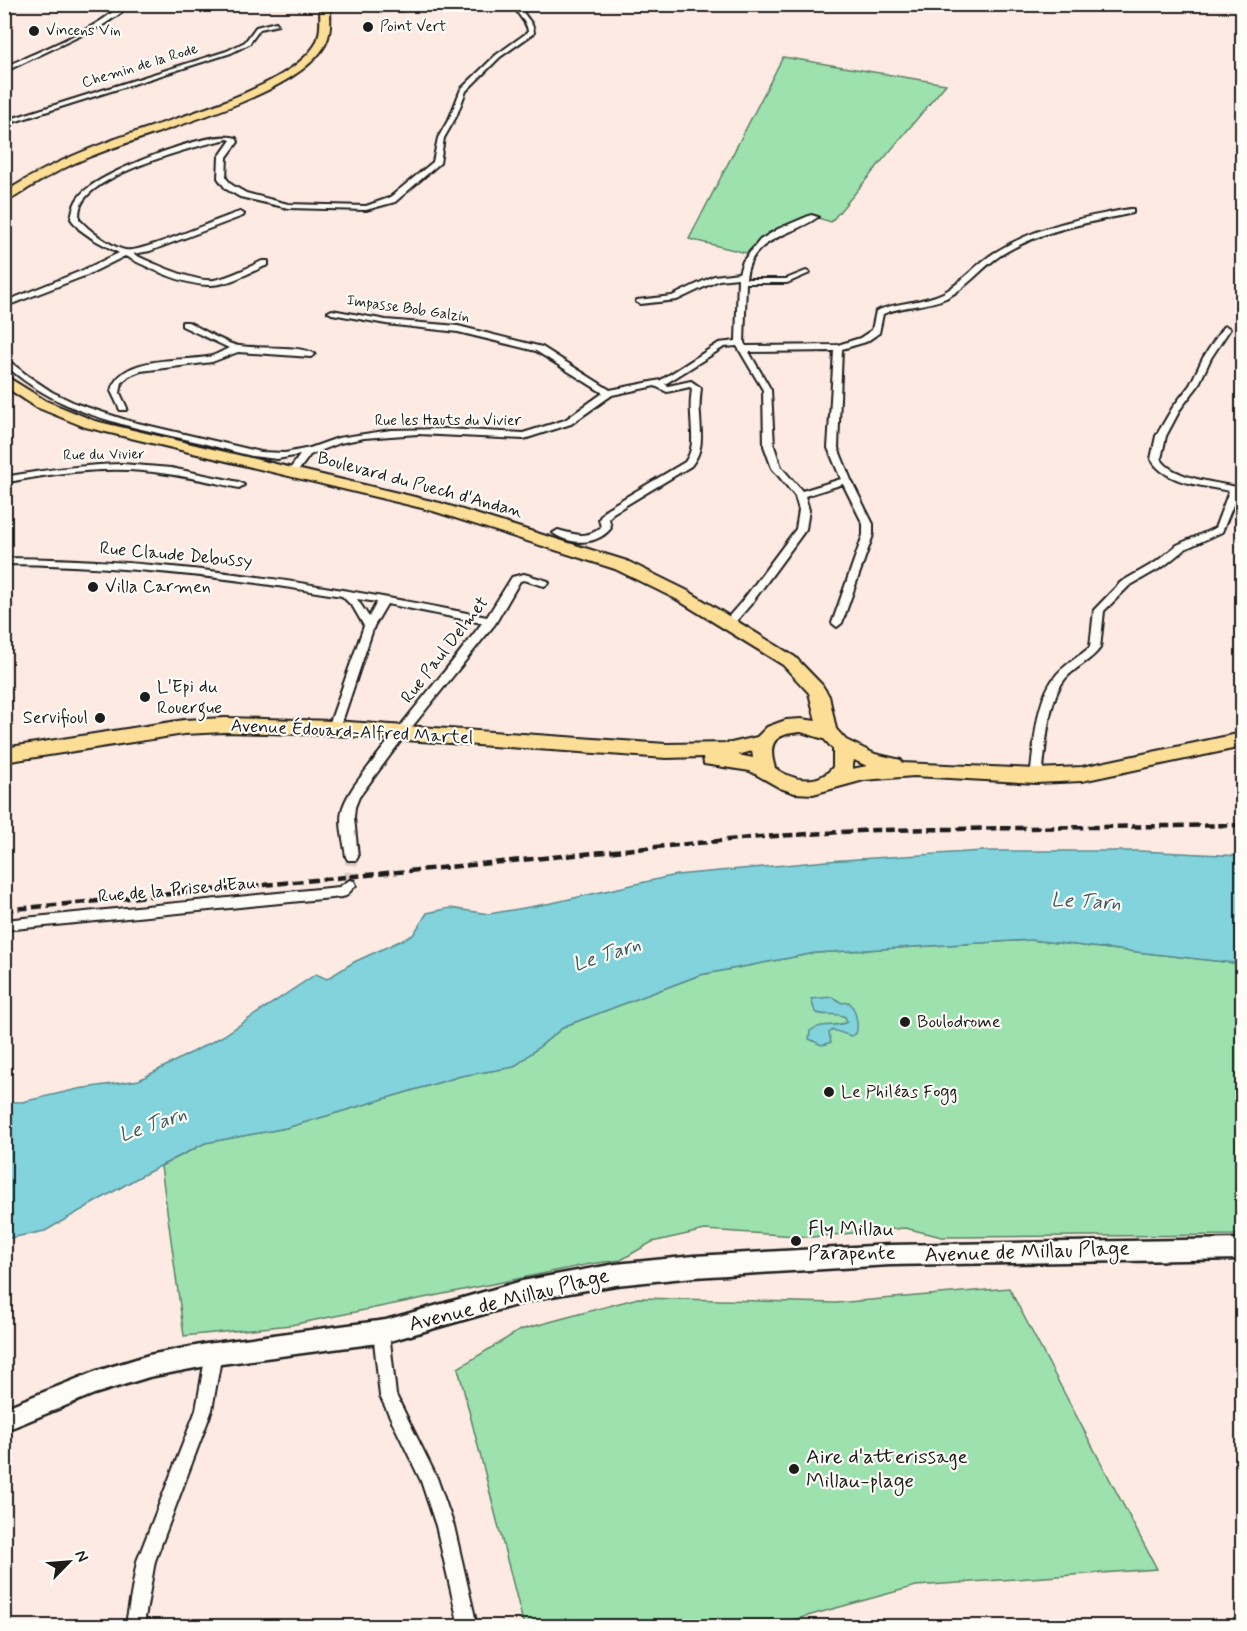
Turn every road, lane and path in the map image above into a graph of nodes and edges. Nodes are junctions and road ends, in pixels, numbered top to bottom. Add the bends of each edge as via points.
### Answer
1 (25, 4) edge
2 (122, 4) edge
3 (325, 4) edge
4 (387, 4) edge
5 (417, 4) edge
6 (517, 4) edge
7 (4, 6) edge
8 (276, 24) dead end
9 (4, 70) edge
10 (4, 123) edge
11 (4, 199) edge
12 (1130, 212) dead end
13 (240, 214) dead end
14 (814, 217) dead end
15 (125, 254) junction
16 (265, 263) dead end
17 (806, 273) dead end
18 (742, 278) junction
19 (640, 302) dead end
20 (4, 305) edge
21 (332, 312) dead end
22 (185, 324) dead end
23 (1226, 329) dead end
24 (742, 346) junction
25 (235, 348) junction
26 (838, 348) junction
27 (311, 354) dead end
28 (4, 359) edge
29 (4, 379) edge
30 (657, 384) junction
31 (609, 393) junction
32 (123, 408) junction
33 (107, 417) junction
34 (130, 424) junction
35 (313, 449) junction
36 (293, 472) junction
37 (4, 480) edge
38 (846, 480) junction
39 (239, 485) dead end
40 (1238, 490) edge
41 (800, 495) junction
42 (558, 532) dead end
43 (4, 561) edge
44 (544, 583) dead end
45 (344, 592) junction
46 (384, 600) junction
47 (491, 621) junction
48 (728, 622) junction
49 (837, 623) dead end
50 (369, 626) junction
51 (805, 678) junction
52 (794, 725) junction
53 (334, 728) junction
54 (400, 733) junction
55 (834, 739) junction
56 (1242, 740) edge
57 (763, 742) junction
58 (666, 751) junction
59 (4, 755) edge
60 (914, 769) junction
61 (766, 770) junction
62 (1036, 776) junction
63 (830, 782) junction
64 (352, 857) tunnel mouth
65 (350, 885) dead end
66 (4, 925) edge
67 (1242, 1249) edge
68 (381, 1332) junction
69 (214, 1353) junction
70 (4, 1420) edge
71 (137, 1626) edge
72 (468, 1626) edge

1 - 7 street
2 - 9 street via 119,12 101,24
3 - 11 main road via 326,30 322,41 291,72 237,99 74,159
4 - 5 street via 398,9
6 - 15 street via 531,33 498,56 463,90 441,138 436,163 392,200 366,208 321,208 259,200 229,187 222,178 224,157 235,142 214,139 149,159 82,197 75,207 81,229
8 - 10 street, Chemin de la Rode via 258,28 247,43 229,52
12 - 26 street, Rue les Hauts du Vivier via 1034,235 998,254 951,292 892,306 879,313 876,331 868,338
13 - 15 street
14 - 18 street via 763,242 747,261
15 - 16 street via 153,267 209,283
15 - 20 street
17 - 18 street via 787,281
18 - 19 street via 717,278 674,298
18 - 24 street
21 - 31 street, Impasse Bob Galzin via 386,322 458,328 529,346
22 - 25 street
23 - 40 street via 1161,436 1156,459 1161,468 1177,476
24 - 26 street, Rue les Hauts du Vivier
24 - 30 street, Rue les Hauts du Vivier via 722,345
24 - 41 street via 767,390 769,446 777,468
25 - 27 street
25 - 32 street via 211,360 146,366 125,375 115,388
26 - 38 street via 833,448
28 - 33 street, Rue les Hauts du Vivier via 44,392 76,408
29 - 36 main road, Boulevard du Puech d'Andan via 41,404 90,424
30 - 31 street, Rue les Hauts du Vivier
30 - 42 street via 667,389 691,384 696,388 696,456 688,465 609,511 601,534 585,540
31 - 35 street, Rue les Hauts du Vivier via 568,423 524,436 383,433
32 - 33 street
32 - 34 street
33 - 34 street, Rue les Hauts du Vivier
34 - 35 street, Rue les Hauts du Vivier via 276,457
35 - 36 street
36 - 48 main road, Boulevard du Puech d'Andan via 434,506 580,550 653,579
37 - 39 street, Rue du Vivier via 45,472 117,467 162,470
38 - 41 street
38 - 49 street via 868,524 868,535
40 - 62 street via 1219,530 1181,547 1125,584 1099,610 1095,648 1057,681 1045,718
41 - 48 street via 804,510 801,529
43 - 45 street, Rue Claude Debussy via 145,567
44 - 47 street, Rue Paul Delmet via 524,577 516,579
45 - 46 street, Rue Claude Debussy
45 - 50 street
46 - 47 street, Rue Claude Debussy
46 - 50 street
47 - 54 street, Rue Paul Delmet
48 - 51 main road, Boulevard du Puech d'Andan via 789,661
50 - 53 street
51 - 52 main road via 808,705
51 - 55 main road, Boulevard du Puech d'Andan via 820,696
52 - 55 main road via 811,726
52 - 57 main road via 775,731
53 - 54 main road, Avenue Édouard-Alfred Martel
53 - 59 main road, Avenue Édouard-Alfred Martel via 184,727
54 - 58 main road, Avenue Édouard-Alfred Martel
54 - 64 street, Rue Paul Delmet via 348,809
55 - 60 main road via 871,760
55 - 63 main road via 845,758 844,766
56 - 62 main road via 1082,774
57 - 58 main road, Avenue Édouard-Alfred Martel via 731,750
57 - 61 main road via 760,753
58 - 61 main road, Avenue Édouard-Alfred Martel
60 - 62 main road
60 - 63 main road via 864,773
61 - 63 main road via 795,786 814,787
65 - 66 street, Rue de la Prise d'Eau via 342,892
67 - 68 street, Avenue de Millau Plage via 890,1255 676,1267 575,1280
68 - 69 street, Avenue de Millau Plage
68 - 72 street via 388,1396 429,1478 445,1526
69 - 70 street, Avenue de Millau Plage via 149,1366 82,1386
69 - 71 street via 204,1410 146,1561

